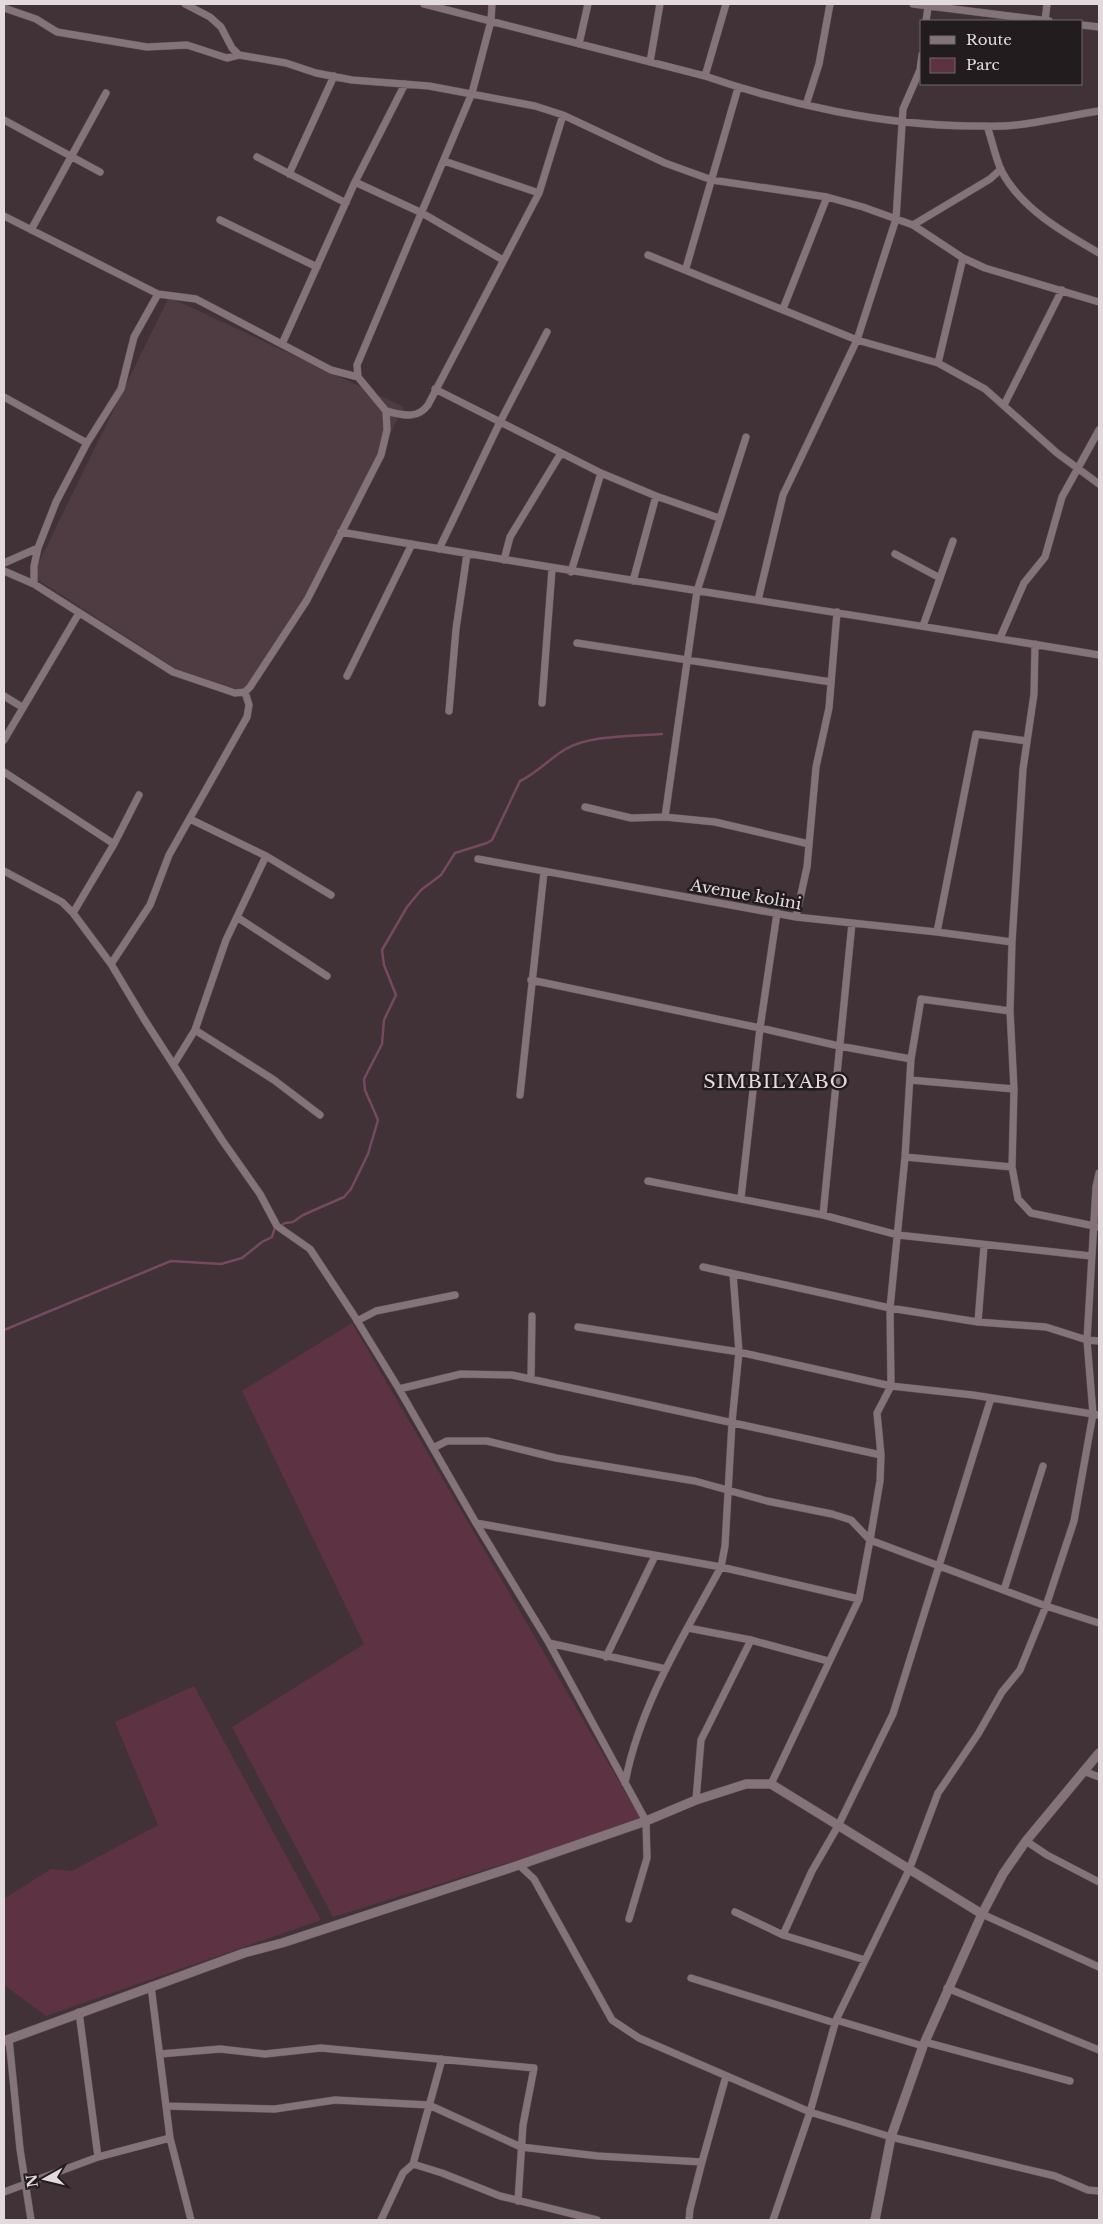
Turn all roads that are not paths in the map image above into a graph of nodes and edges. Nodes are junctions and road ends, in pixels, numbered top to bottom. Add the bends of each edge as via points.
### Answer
1 (185, 4) edge
2 (424, 4) edge
3 (492, 4) edge
4 (588, 4) edge
5 (660, 4) edge
6 (726, 4) edge
7 (830, 4) edge
8 (913, 4) edge
9 (1047, 4) edge
10 (928, 7) junction
11 (4, 8) edge
12 (926, 20) edge
13 (1037, 20) edge
14 (1045, 20) edge
15 (491, 21) junction
16 (1083, 25) edge
17 (1099, 27) edge
18 (579, 44) junction
19 (239, 55) junction
20 (650, 62) junction
21 (920, 70) edge
22 (334, 76) junction
23 (705, 76) junction
24 (405, 84) junction
25 (738, 88) junction
26 (106, 93) dead end
27 (472, 93) junction
28 (806, 105) junction
29 (1099, 113) edge
30 (563, 115) junction
31 (4, 120) edge
32 (904, 122) junction
33 (987, 126) junction
34 (72, 157) junction
35 (257, 157) dead end
36 (444, 161) junction
37 (1001, 169) junction
38 (100, 172) dead end
39 (289, 174) junction
40 (712, 180) junction
41 (355, 182) junction
42 (539, 193) junction
43 (827, 197) junction
44 (346, 203) junction
45 (422, 214) junction
46 (4, 216) edge
47 (896, 219) junction
48 (220, 220) dead end
49 (913, 225) junction
50 (31, 230) junction
51 (1099, 253) edge
52 (648, 255) dead end
53 (963, 258) junction
54 (503, 260) junction
55 (317, 267) junction
56 (686, 268) junction
57 (1062, 290) junction
58 (158, 294) junction
59 (1099, 302) edge
60 (783, 309) junction
61 (547, 332) dead end
62 (857, 340) junction
63 (282, 344) junction
64 (938, 363) junction
65 (358, 377) junction
66 (435, 389) junction
67 (4, 397) edge
68 (1004, 405) junction
69 (386, 411) junction
70 (500, 422) junction
71 (1099, 430) edge
72 (746, 437) dead end
73 (87, 443) junction
74 (561, 452) junction
75 (1078, 470) junction
76 (602, 473) junction
77 (1099, 484) edge
78 (656, 496) junction
79 (719, 518) junction
80 (341, 532) junction
81 (953, 541) dead end
82 (412, 544) junction
83 (38, 548) junction
84 (439, 549) junction
85 (467, 554) junction
86 (895, 554) dead end
87 (504, 560) junction
88 (4, 563) edge
89 (552, 569) junction
90 (4, 570) edge
91 (571, 572) junction
92 (940, 578) junction
93 (633, 581) junction
94 (34, 584) junction
95 (697, 591) junction
96 (758, 600) junction
97 (79, 612) junction
98 (837, 612) junction
99 (923, 626) junction
100 (1000, 638) junction
101 (577, 643) dead end
102 (1035, 644) junction
103 (1099, 655) edge
104 (687, 661) junction
105 (347, 676) dead end
106 (831, 682) junction
107 (245, 692) junction
108 (4, 696) edge
109 (542, 703) dead end
110 (22, 707) junction
111 (449, 711) dead end
112 (4, 740) edge
113 (1027, 742) junction
114 (4, 772) edge
115 (138, 795) dead end
116 (585, 807) dead end
117 (665, 817) junction
118 (190, 819) junction
119 (114, 844) junction
120 (809, 844) junction
121 (266, 856) junction
122 (478, 860) dead end
123 (4, 871) edge
124 (544, 872) junction
125 (331, 895) dead end
126 (74, 913) junction
127 (777, 913) junction
128 (238, 917) junction
129 (796, 917) junction
130 (852, 923) junction
131 (937, 932) junction
132 (1012, 942) junction
133 (110, 964) junction
134 (327, 976) dead end
135 (532, 980) junction
136 (1010, 1011) junction
137 (760, 1028) junction
138 (195, 1030) junction
139 (840, 1046) junction
140 (911, 1059) junction
141 (174, 1064) junction
142 (910, 1080) junction
143 (1014, 1088) junction
144 (520, 1095) dead end
145 (320, 1115) dead end
146 (906, 1157) junction
147 (1012, 1167) junction
148 (1099, 1173) edge
149 (648, 1181) dead end
150 (741, 1198) junction
151 (823, 1215) junction
152 (1096, 1226) edge
153 (898, 1235) junction
154 (984, 1246) junction
155 (1092, 1256) junction
156 (703, 1267) dead end
157 (733, 1274) junction
158 (455, 1295) dead end
159 (890, 1308) junction
160 (532, 1316) dead end
161 (357, 1321) junction
162 (978, 1322) junction
163 (578, 1327) dead end
164 (1087, 1340) junction
165 (1099, 1341) edge
166 (738, 1352) junction
167 (530, 1378) junction
168 (891, 1386) junction
169 (399, 1390) junction
170 (992, 1398) junction
171 (1096, 1415) edge
172 (732, 1422) junction
173 (433, 1448) junction
174 (881, 1456) junction
175 (1042, 1466) dead end
176 (730, 1489) junction
177 (476, 1523) junction
178 (870, 1540) junction
179 (655, 1556) junction
180 (940, 1564) junction
181 (721, 1567) junction
182 (1004, 1590) junction
183 (859, 1598) junction
184 (1046, 1606) junction
185 (1099, 1623) edge
186 (688, 1628) junction
187 (751, 1640) junction
188 (549, 1643) junction
189 (606, 1656) junction
190 (828, 1661) junction
191 (666, 1669) junction
192 (1099, 1753) edge
193 (1086, 1772) junction
194 (1099, 1777) edge
195 (625, 1783) junction
196 (772, 1784) junction
197 (696, 1800) junction
198 (646, 1821) junction
199 (838, 1826) junction
200 (1026, 1841) junction
201 (519, 1865) junction
202 (909, 1870) junction
203 (1099, 1882) edge
204 (735, 1912) dead end
205 (982, 1914) junction
206 (629, 1919) dead end
207 (783, 1935) junction
208 (865, 1960) junction
209 (1099, 1967) edge
210 (691, 1978) dead end
211 (151, 1986) junction
212 (947, 1988) junction
213 (79, 2012) junction
214 (836, 2022) junction
215 (6, 2040) edge
216 (924, 2044) junction
217 (1099, 2050) edge
218 (160, 2054) junction
219 (442, 2059) junction
220 (726, 2076) junction
221 (1070, 2081) dead end
222 (429, 2105) junction
223 (166, 2106) junction
224 (810, 2112) junction
225 (891, 2137) junction
226 (170, 2138) junction
227 (521, 2147) junction
228 (98, 2157) junction
229 (702, 2162) junction
230 (413, 2164) junction
231 (26, 2183) junction
232 (1099, 2191) edge
233 (4, 2192) edge
234 (518, 2201) junction
235 (31, 2220) edge
236 (191, 2220) edge
237 (381, 2220) edge
238 (597, 2220) edge
239 (689, 2220) edge
240 (773, 2220) edge
241 (875, 2220) edge

1 - 19 street via 221,26
2 - 15 street
3 - 15 street
4 - 18 street
5 - 20 street
6 - 23 street
7 - 28 street via 819,64
8 - 10 street
9 - 14 street
10 - 12 street
10 - 13 street
11 - 19 street via 36,19 57,32 147,47 187,45 227,58
15 - 18 street
15 - 27 street
16 - 17 street
18 - 20 street
19 - 22 street
20 - 23 street
21 - 32 street via 903,109
22 - 24 street
22 - 39 street
23 - 25 street
24 - 27 street
24 - 41 street
25 - 28 street
25 - 40 street
26 - 34 street
27 - 30 street
27 - 36 street
28 - 32 street
29 - 33 street
30 - 40 street via 666,163
30 - 42 street
31 - 34 street
32 - 33 street
32 - 47 street
33 - 37 street
34 - 38 street
34 - 50 street
35 - 39 street
36 - 42 street
36 - 45 street
37 - 49 street via 990,179
37 - 51 street via 1023,198 1055,228
39 - 44 street
40 - 43 street
40 - 56 street
41 - 44 street
41 - 45 street
42 - 54 street
43 - 47 street
43 - 60 street
44 - 55 street
45 - 54 street
45 - 65 street via 357,365
46 - 50 street
47 - 49 street
47 - 62 street
48 - 55 street
49 - 53 street
50 - 58 street
52 - 56 street
53 - 57 street via 985,268
53 - 64 street
54 - 66 street
55 - 63 street
56 - 60 street
57 - 59 street
57 - 68 street
58 - 63 street via 196,299
58 - 73 street via 134,337 121,389
60 - 62 street
61 - 70 street
62 - 64 street
62 - 96 street via 783,495
63 - 65 street via 331,370
64 - 68 street via 985,389
65 - 69 street
66 - 69 street via 423,412 413,416
66 - 70 street
67 - 73 street
68 - 75 street
69 - 80 street via 387,430 381,455
70 - 74 street
70 - 84 street
71 - 75 street
72 - 79 street
73 - 83 street via 56,502
74 - 76 street
74 - 87 street via 510,537
75 - 77 street
75 - 100 street via 1062,497 1045,557 1024,583
76 - 78 street
76 - 91 street
78 - 79 street
78 - 93 street
79 - 95 street
80 - 82 street
80 - 107 street via 307,600
81 - 92 street
82 - 84 street
82 - 105 street
83 - 88 street
83 - 94 street
84 - 85 street
85 - 87 street
85 - 111 street
86 - 92 street
87 - 89 street
89 - 91 street
89 - 109 street
90 - 94 street
91 - 93 street
92 - 99 street
93 - 95 street
94 - 97 street
95 - 96 street
95 - 104 street
96 - 98 street
97 - 107 street via 173,672 235,692
97 - 110 street
98 - 99 street
98 - 106 street
99 - 100 street
100 - 102 street
101 - 104 street
102 - 103 street
102 - 113 street via 1034,694
104 - 106 street
104 - 117 street
106 - 120 street via 829,708 816,767
107 - 118 street via 249,705 246,717
108 - 110 street
110 - 112 street
113 - 131 street via 976,734
113 - 132 street
114 - 119 street
115 - 119 street
116 - 117 street via 631,818
117 - 120 street via 715,822
118 - 121 street
118 - 133 street via 169,855 150,906
119 - 126 street
120 - 129 street
121 - 125 street
121 - 128 street
122 - 124 street, Avenue kolini
123 - 126 street via 62,902
124 - 127 street, Avenue kolini
124 - 135 street
126 - 133 street
127 - 129 street, Avenue kolini
127 - 137 street
128 - 134 street
128 - 138 street via 226,940
129 - 130 street, Avenue kolini
130 - 131 street, Avenue kolini
130 - 139 street
131 - 132 street, Avenue kolini
132 - 136 street
133 - 141 street
135 - 137 street
135 - 144 street
136 - 140 street via 921,999
136 - 143 street
137 - 139 street
137 - 150 street
138 - 141 street
138 - 145 street via 274,1080
139 - 140 street
139 - 151 street
140 - 142 street
141 - 161 street via 260,1194 276,1226 310,1250
142 - 143 street
142 - 146 street
143 - 147 street
146 - 147 street
146 - 153 street
147 - 152 street via 1018,1199 1030,1213
148 - 152 street
149 - 150 street
150 - 151 street
151 - 153 street
152 - 155 street
153 - 154 street
153 - 159 street
154 - 155 street
154 - 162 street
155 - 164 street
156 - 157 street
157 - 159 street
157 - 166 street
158 - 161 street via 376,1310
159 - 162 street
159 - 168 street
160 - 167 street
161 - 169 street
162 - 164 street via 1046,1327
163 - 166 street
164 - 165 street
164 - 171 street
166 - 168 street
166 - 172 street
167 - 169 street via 461,1374
167 - 172 street
168 - 170 street
168 - 174 street via 877,1413
169 - 173 street
170 - 171 street
170 - 180 street
171 - 184 street via 1074,1521
172 - 174 street
172 - 176 street
173 - 176 street via 447,1441 487,1441 556,1458 695,1480
173 - 177 street
174 - 178 street
175 - 182 street
176 - 178 street via 850,1520
176 - 181 street via 726,1546
177 - 179 street
177 - 188 street
178 - 180 street
178 - 183 street
179 - 181 street
179 - 189 street
180 - 182 street
180 - 199 street via 893,1714
181 - 183 street
181 - 186 street
182 - 184 street
183 - 190 street
184 - 185 street
184 - 202 street via 1020,1670 1002,1692 938,1793
186 - 187 street
186 - 191 street
187 - 190 street
187 - 197 street via 701,1740
188 - 189 street
188 - 195 street
189 - 191 street
190 - 196 street
191 - 195 street via 651,1696 630,1753
192 - 193 street
193 - 194 street
193 - 200 street
195 - 198 street
196 - 197 street via 746,1784
196 - 199 street
197 - 198 street
198 - 201 street
198 - 206 street via 648,1858
199 - 202 street
199 - 207 street via 812,1871
200 - 203 street
200 - 205 street via 1003,1874
201 - 211 street
201 - 220 street via 534,1879 612,2020 639,2038
202 - 205 street
202 - 208 street
204 - 207 street
205 - 209 street
205 - 212 street
207 - 208 street
208 - 214 street
210 - 214 street
211 - 213 street
211 - 218 street
212 - 216 street
212 - 217 street
213 - 215 street
213 - 228 street
214 - 216 street
214 - 224 street
215 - 231 street
216 - 221 street
216 - 225 street
218 - 219 street via 220,2050 265,2054 321,2048
218 - 223 street
219 - 222 street
219 - 227 street via 534,2068
220 - 224 street
220 - 229 street
222 - 223 street via 335,2100 275,2109
222 - 227 street
222 - 230 street
223 - 226 street
224 - 225 street
224 - 240 street
225 - 232 street via 1055,2176 1088,2190
225 - 241 street
226 - 228 street
226 - 236 street
227 - 229 street via 598,2156
227 - 234 street
228 - 231 street
229 - 239 street
230 - 234 street
230 - 237 street via 403,2173
231 - 233 street
231 - 235 street
234 - 238 street

